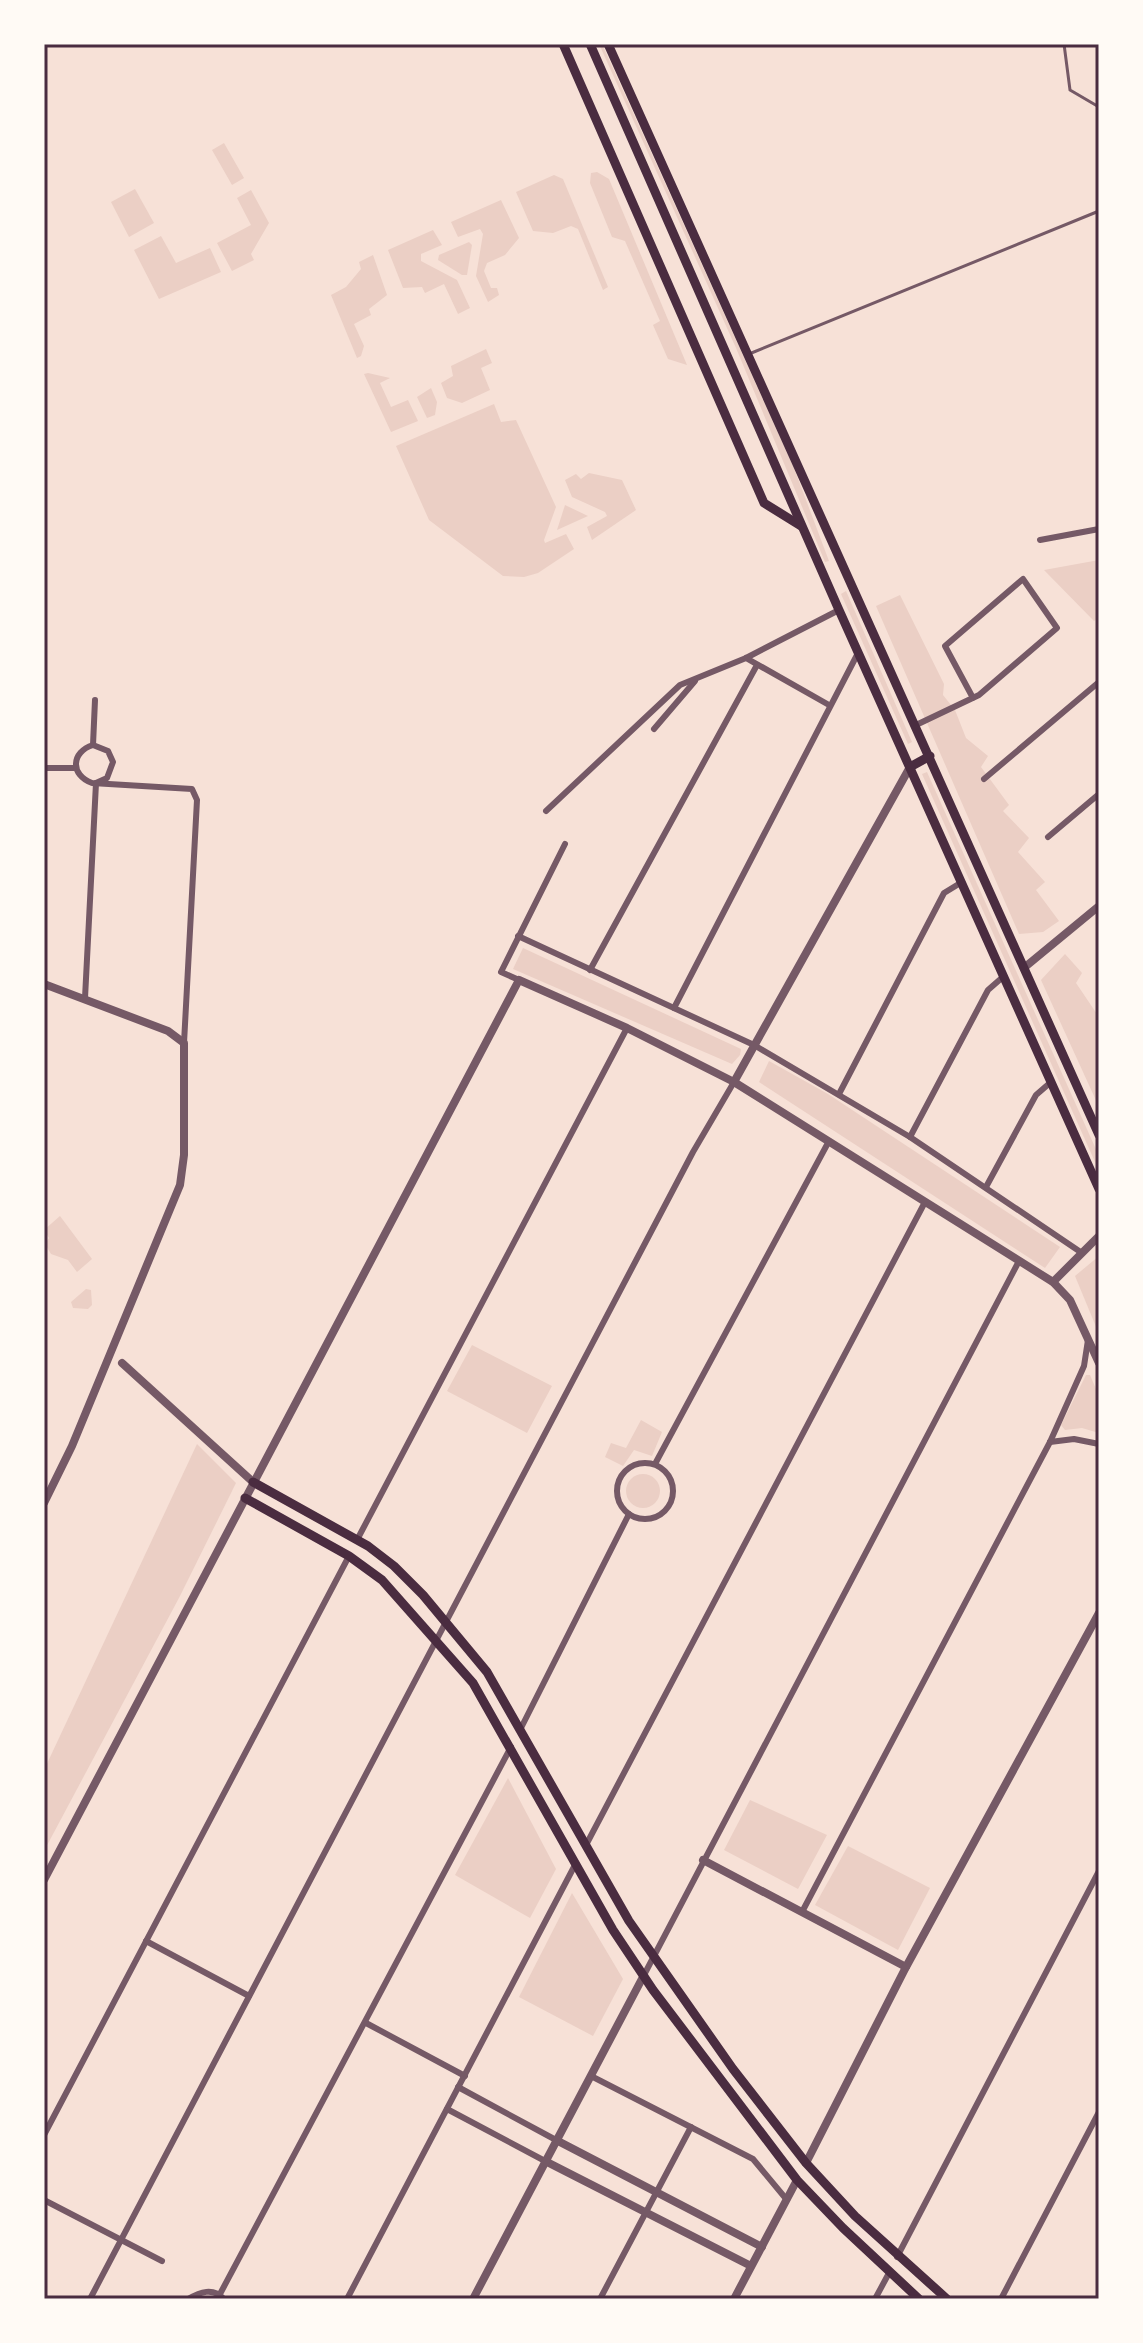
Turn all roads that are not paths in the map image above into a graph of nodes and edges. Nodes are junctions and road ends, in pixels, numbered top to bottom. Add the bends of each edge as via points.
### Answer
1 (563, 44) edge
2 (590, 44) edge
3 (608, 44) edge
4 (1064, 44) edge
5 (1099, 107) edge
6 (1099, 211) edge
7 (749, 354) junction
8 (802, 527) junction
9 (1099, 529) edge
10 (1040, 540) dead end
11 (844, 566) junction
12 (824, 576) junction
13 (839, 610) junction
14 (858, 652) junction
15 (746, 658) junction
16 (757, 665) junction
17 (697, 678) junction
18 (1099, 682) edge
19 (973, 698) junction
20 (95, 700) dead end
21 (829, 705) junction
22 (916, 725) junction
23 (654, 729) dead end
24 (93, 745) junction
25 (930, 756) junction
26 (910, 767) junction
27 (46, 768) dead end
28 (76, 768) junction
29 (984, 779) dead end
30 (96, 783) junction
31 (1099, 794) edge
32 (546, 811) dead end
33 (1048, 837) dead end
34 (565, 844) dead end
35 (962, 882) junction
36 (1099, 906) edge
37 (518, 936) junction
38 (1025, 967) junction
39 (590, 970) junction
40 (1004, 976) junction
41 (519, 980) junction
42 (44, 984) edge
43 (85, 998) junction
44 (674, 1008) junction
45 (627, 1028) junction
46 (184, 1043) junction
47 (754, 1045) junction
48 (734, 1082) junction
49 (1051, 1082) junction
50 (839, 1094) junction
51 (1099, 1135) edge
52 (910, 1137) junction
53 (829, 1141) junction
54 (986, 1187) junction
55 (1099, 1189) edge
56 (925, 1202) junction
57 (1099, 1236) edge
58 (1082, 1253) junction
59 (1019, 1261) junction
60 (1053, 1282) junction
61 (1088, 1339) junction
62 (122, 1363) dead end
63 (1099, 1363) edge
64 (1050, 1442) junction
65 (1099, 1444) edge
66 (655, 1464) junction
67 (253, 1482) junction
68 (245, 1498) junction
69 (44, 1503) edge
70 (629, 1514) junction
71 (357, 1540) junction
72 (349, 1556) junction
73 (1099, 1613) edge
74 (445, 1624) junction
75 (436, 1641) junction
76 (521, 1728) junction
77 (511, 1747) junction
78 (586, 1845) junction
79 (703, 1860) junction
80 (576, 1863) junction
81 (1099, 1871) edge
82 (44, 1880) edge
83 (802, 1912) junction
84 (146, 1941) junction
85 (653, 1958) junction
86 (906, 1967) junction
87 (644, 1975) junction
88 (249, 1996) junction
89 (366, 2023) junction
90 (465, 2076) junction
91 (591, 2076) junction
92 (458, 2087) junction
93 (447, 2109) junction
94 (1099, 2112) edge
95 (691, 2127) junction
96 (44, 2135) edge
97 (556, 2140) junction
98 (545, 2161) junction
99 (806, 2163) junction
100 (797, 2180) junction
101 (657, 2192) junction
102 (44, 2200) edge
103 (787, 2200) junction
104 (646, 2213) junction
105 (120, 2240) junction
106 (762, 2247) junction
107 (897, 2257) junction
108 (162, 2261) dead end
109 (751, 2266) junction
110 (889, 2273) junction
111 (222, 2297) edge
112 (90, 2299) edge
113 (188, 2299) edge
114 (347, 2299) edge
115 (473, 2299) edge
116 (600, 2299) edge
117 (734, 2299) edge
118 (875, 2299) edge
119 (919, 2299) edge
120 (947, 2299) edge
121 (1001, 2299) edge

1 - 8 main road via 764,503
2 - 8 main road
3 - 7 main road
4 - 5 lane via 1070,90
6 - 7 lane
7 - 11 main road
8 - 12 main road
9 - 10 street
11 - 12 main road
11 - 22 main road
12 - 13 main road
13 - 14 main road
13 - 15 street
14 - 21 street
14 - 26 main road
15 - 16 street
15 - 17 street
16 - 21 street
16 - 39 street
17 - 23 street
17 - 32 street via 680,685
18 - 29 street
19 - 19 street via 1057,628 1023,579 945,646
19 - 22 street
20 - 24 street
21 - 44 street
22 - 25 main road
24 - 28 street via 79,753
24 - 30 street via 108,751 113,762 107,778
25 - 26 main road
25 - 38 main road
26 - 35 main road
26 - 47 street
27 - 28 street
28 - 30 street via 83,779
30 - 43 street
30 - 46 street via 192,789 197,800
31 - 33 street
34 - 37 street
35 - 40 main road
35 - 50 street via 944,893
36 - 38 street
37 - 39 street
37 - 41 street via 501,972
38 - 51 main road
39 - 44 street
40 - 49 main road
40 - 52 street via 988,990
41 - 45 street
41 - 67 street
42 - 43 street
43 - 46 street via 168,1031
44 - 47 street
45 - 48 street
45 - 71 street
46 - 69 street via 180,1185
47 - 48 street
47 - 50 street
48 - 53 street
48 - 74 street
49 - 54 street via 1036,1095
49 - 55 main road
50 - 52 street
52 - 54 street
53 - 56 street
53 - 66 street
54 - 58 street
56 - 59 street
56 - 78 street
57 - 58 street
58 - 60 street
59 - 60 street
59 - 79 street
60 - 61 street via 1070,1300
61 - 63 street
61 - 64 street via 1084,1366
62 - 67 street
64 - 65 street
64 - 83 street
66 - 70 street via 633,1465 618,1482 619,1503
66 - 70 street via 671,1479 669,1507 650,1519
67 - 68 street
67 - 71 main road
68 - 72 main road
68 - 82 street
70 - 76 street
71 - 74 main road via 394,1566
72 - 75 main road via 382,1580
72 - 84 street
73 - 86 street
74 - 75 street
74 - 76 main road via 487,1672
75 - 77 main road via 473,1683
75 - 88 street
76 - 78 main road
77 - 80 main road
77 - 89 street
78 - 85 main road
79 - 83 street
79 - 85 street
80 - 87 main road
80 - 90 street
81 - 107 street
83 - 86 street
84 - 88 street
84 - 96 street
85 - 87 street
85 - 99 main road
86 - 99 street
87 - 91 street
87 - 100 main road
88 - 105 street
89 - 90 street
89 - 111 street
90 - 92 street
91 - 95 street
91 - 97 street
92 - 93 street
92 - 97 street
93 - 98 street
93 - 114 street
94 - 121 street
95 - 101 street
95 - 103 street via 753,2159
97 - 98 street
97 - 101 street
98 - 104 street
98 - 115 street
99 - 100 main road
99 - 107 main road
100 - 103 street
100 - 110 main road
101 - 104 street
101 - 106 street
102 - 105 street
103 - 106 street
104 - 109 street
104 - 116 street
105 - 108 street
105 - 112 street
106 - 109 street
107 - 120 main road
109 - 117 street
110 - 118 street
110 - 119 main road
111 - 113 street via 203,2291

